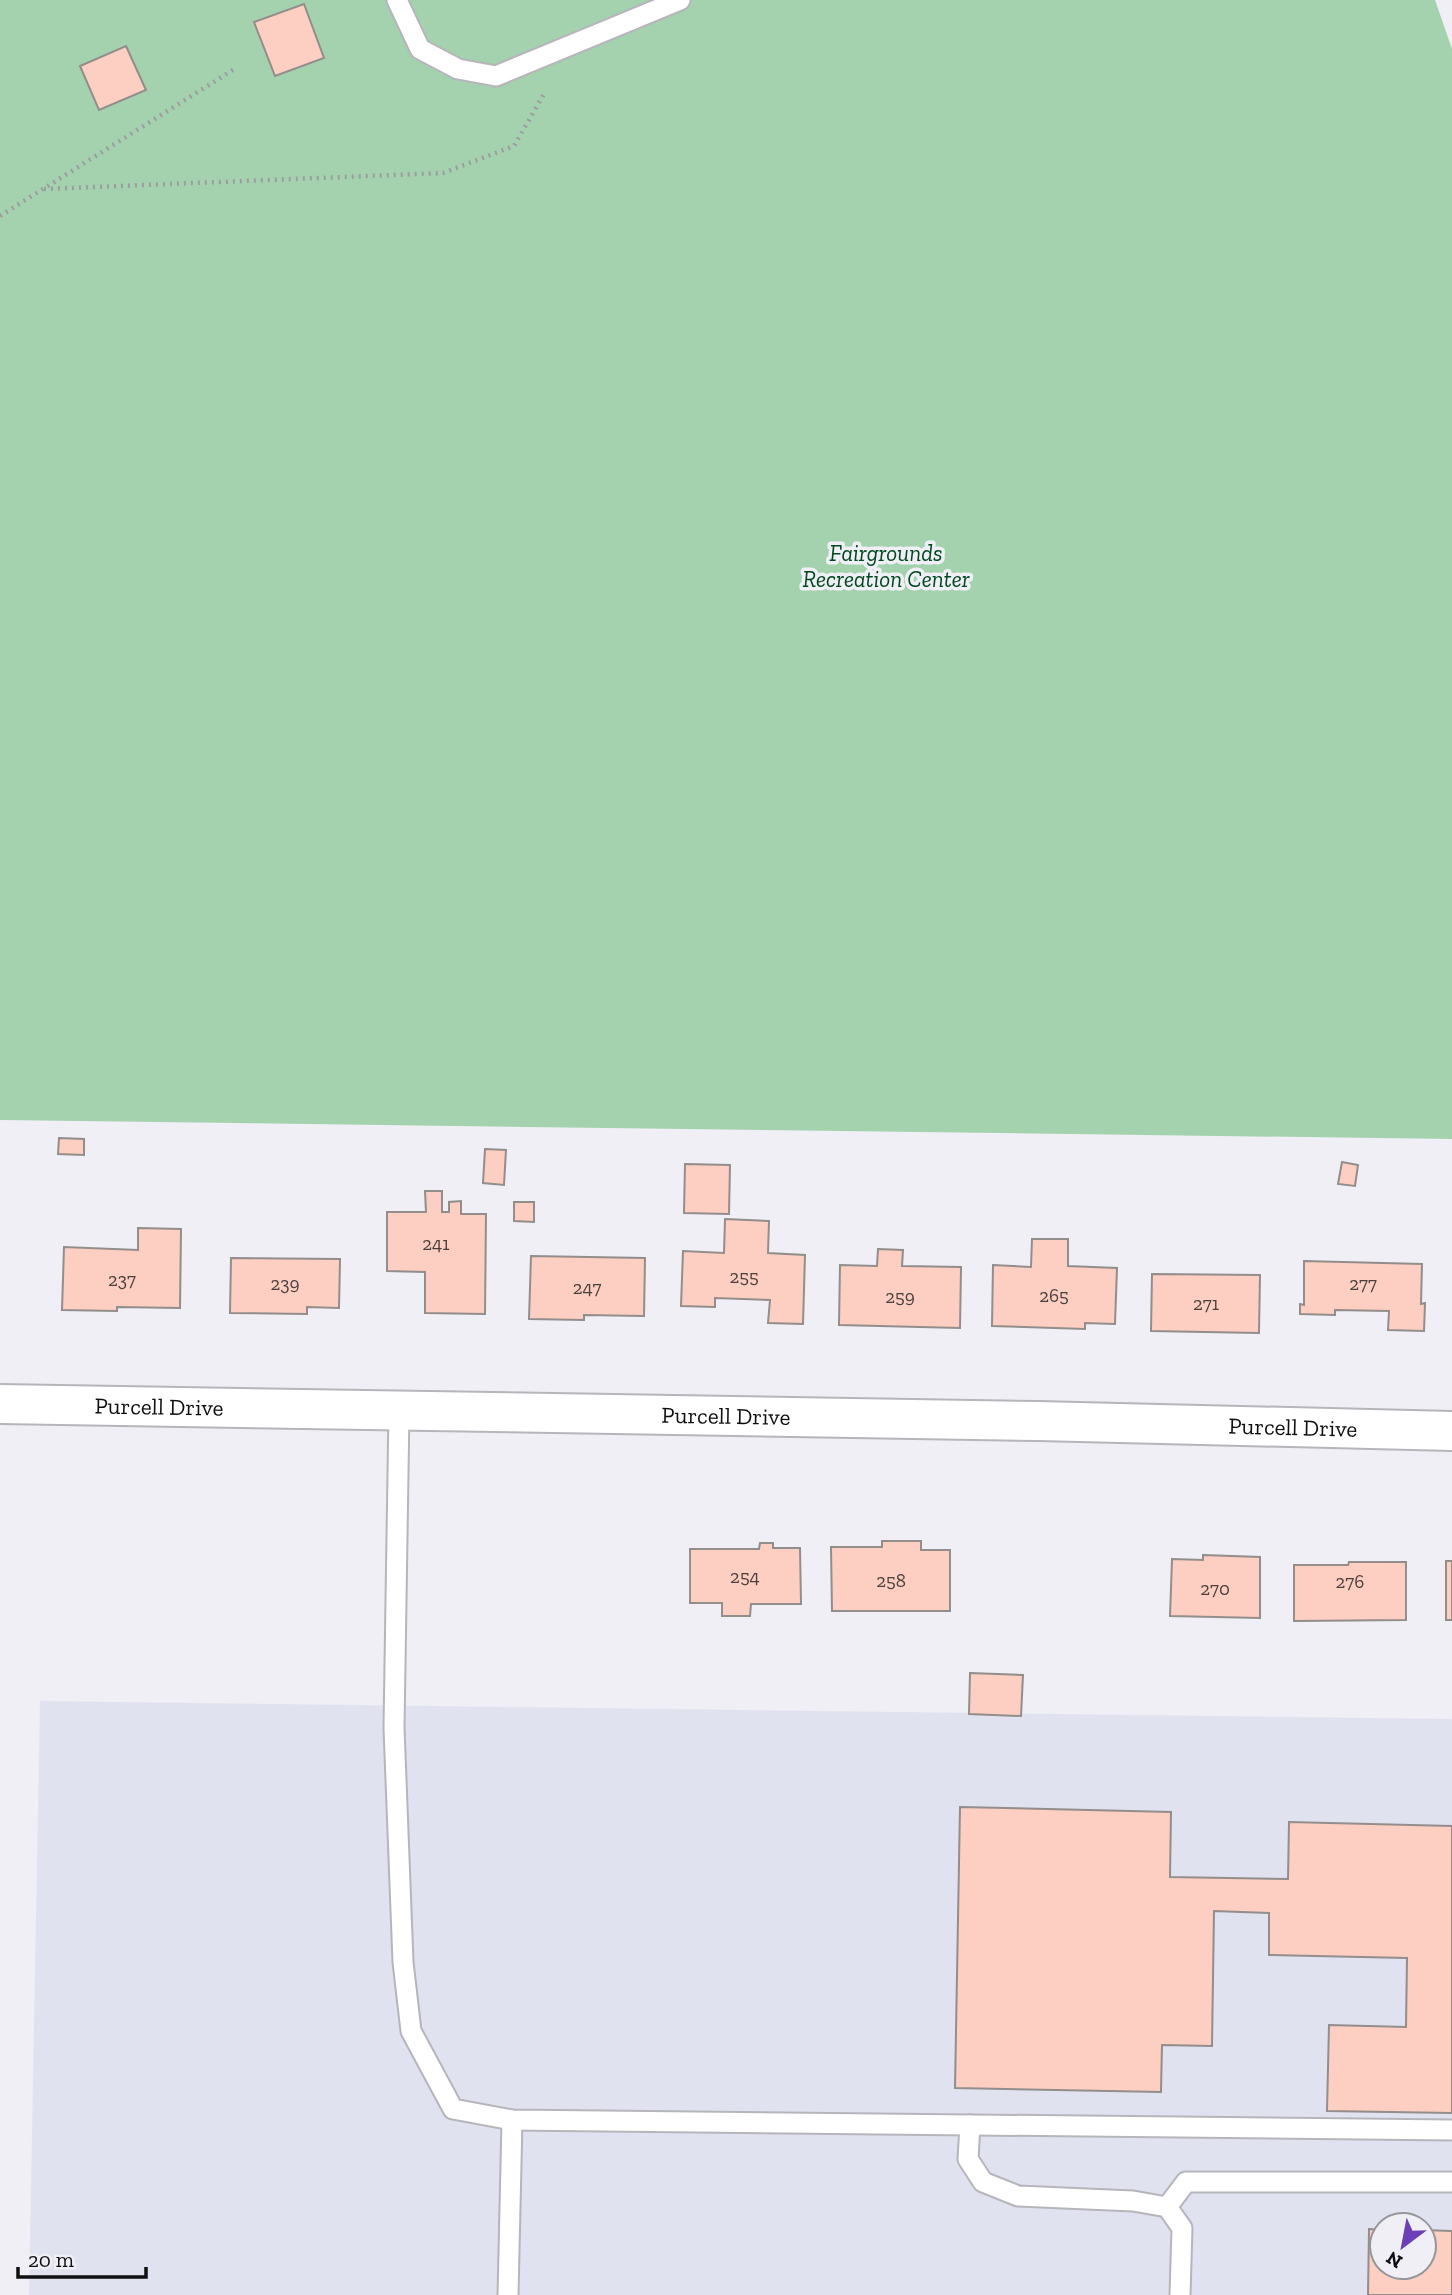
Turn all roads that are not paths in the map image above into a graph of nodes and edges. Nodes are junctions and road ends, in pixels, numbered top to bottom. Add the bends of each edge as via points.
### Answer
1 (397, 0) edge
2 (680, 0) edge
3 (0, 1404) edge
4 (399, 1410) junction
5 (1452, 1431) edge
6 (512, 2120) junction
7 (970, 2125) junction
8 (1452, 2130) edge
9 (1452, 2182) edge
10 (1167, 2207) junction
11 (508, 2295) edge
12 (1180, 2295) edge

1 - 2 lane via 420,49 458,69 496,76
3 - 4 street, Purcell Drive
4 - 5 street, Purcell Drive
4 - 6 lane via 394,1728 403,1962 411,2031 453,2109
6 - 7 lane
6 - 11 lane
7 - 8 lane
7 - 10 lane via 968,2159 983,2182 995,2187 1018,2196
9 - 10 lane via 1186,2182
10 - 12 lane via 1182,2228

